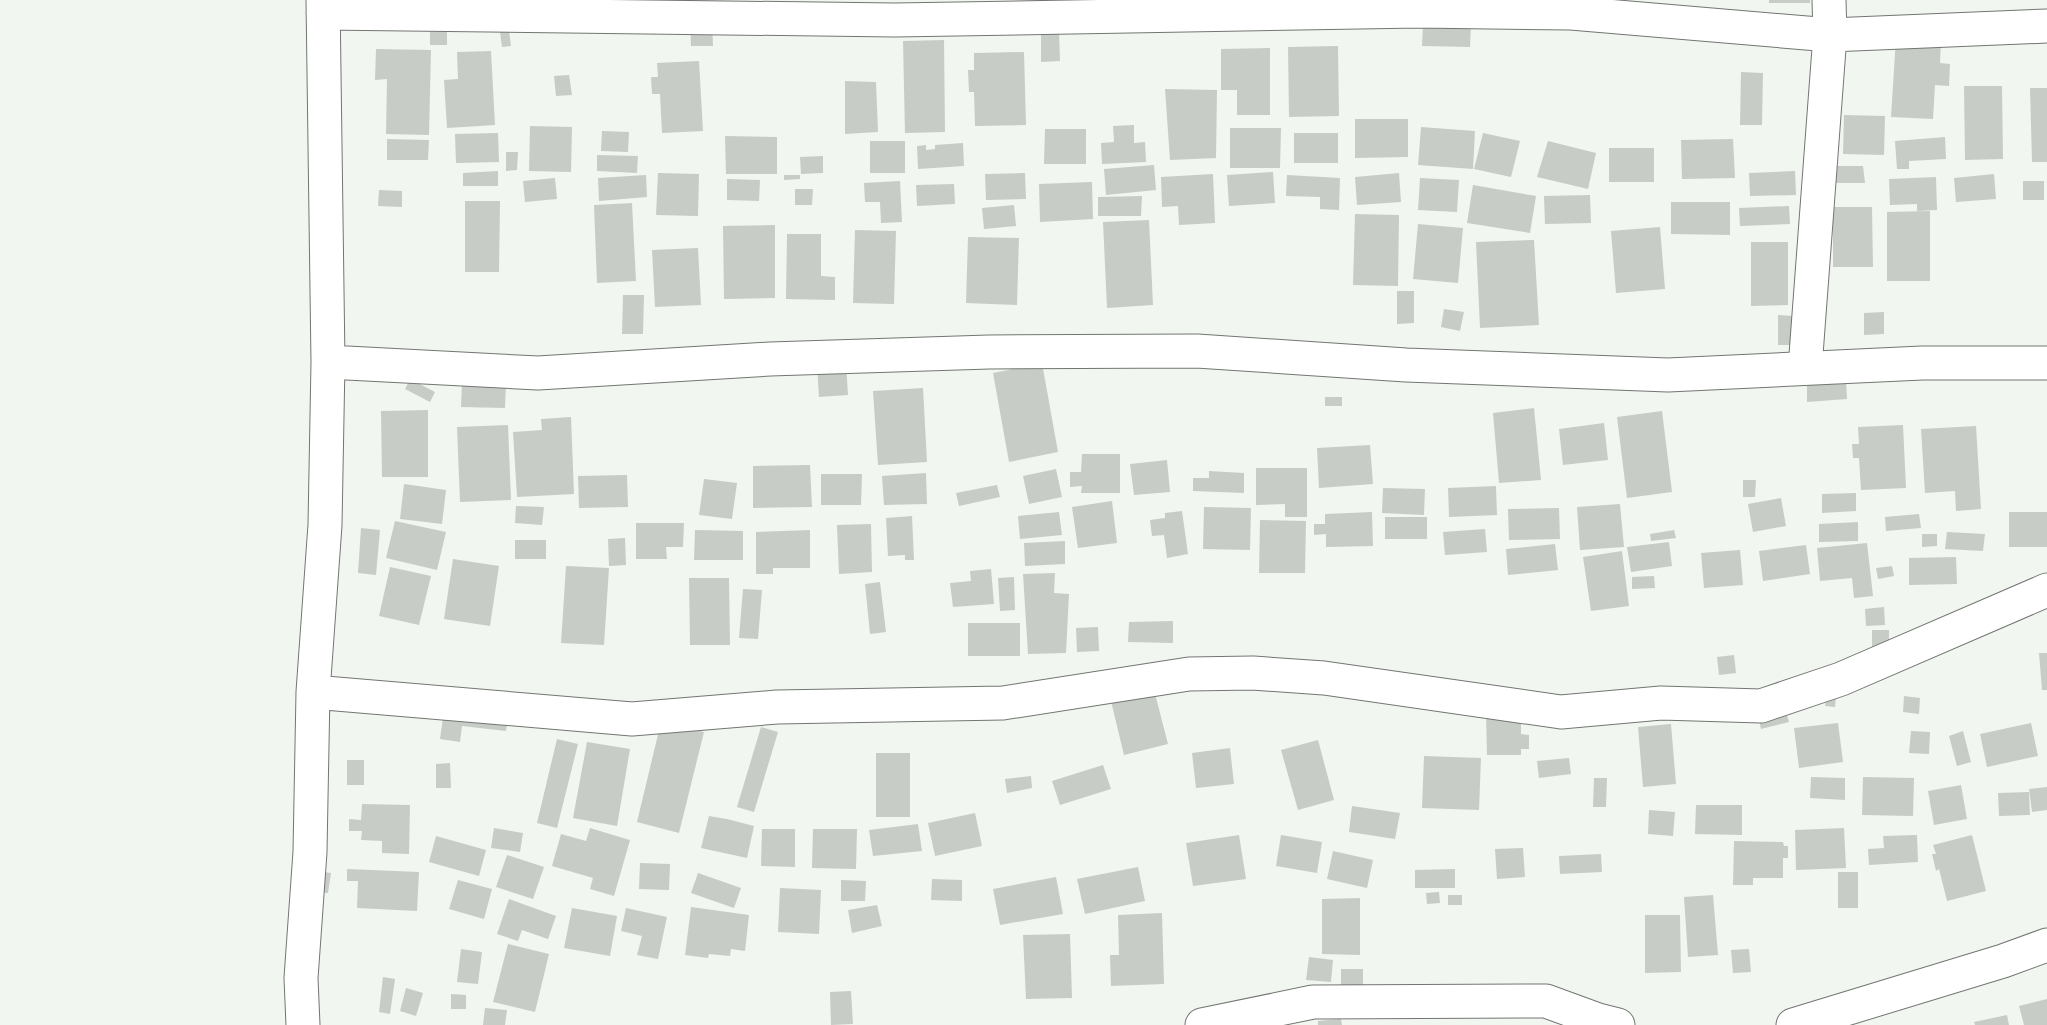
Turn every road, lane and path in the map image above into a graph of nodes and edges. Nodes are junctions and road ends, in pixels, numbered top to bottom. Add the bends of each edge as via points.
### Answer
1 (1829, 0) edge
2 (323, 7) edge
3 (2047, 26) edge
4 (1830, 35) junction
5 (328, 362) junction
6 (2047, 363) edge
7 (1805, 369) junction
8 (2047, 590) edge
9 (313, 692) junction
10 (2047, 945) edge
11 (303, 1025) edge
12 (1202, 1025) edge
13 (1618, 1025) edge
14 (1792, 1025) edge

1 - 4 street
2 - 4 street via 895,20 1443,11 1571,13
2 - 5 street
3 - 4 street
4 - 7 street
5 - 7 street via 538,373 989,352 1197,351 1406,365 1668,375
5 - 9 street via 324,525
6 - 7 street via 1922,363
8 - 9 street via 1841,679 1761,706 1661,703 1561,712 1324,678 1253,673 1189,674 1004,703 777,707 632,719
9 - 11 street via 310,852 301,978
10 - 14 street
12 - 13 street via 1313,1002 1546,1001

